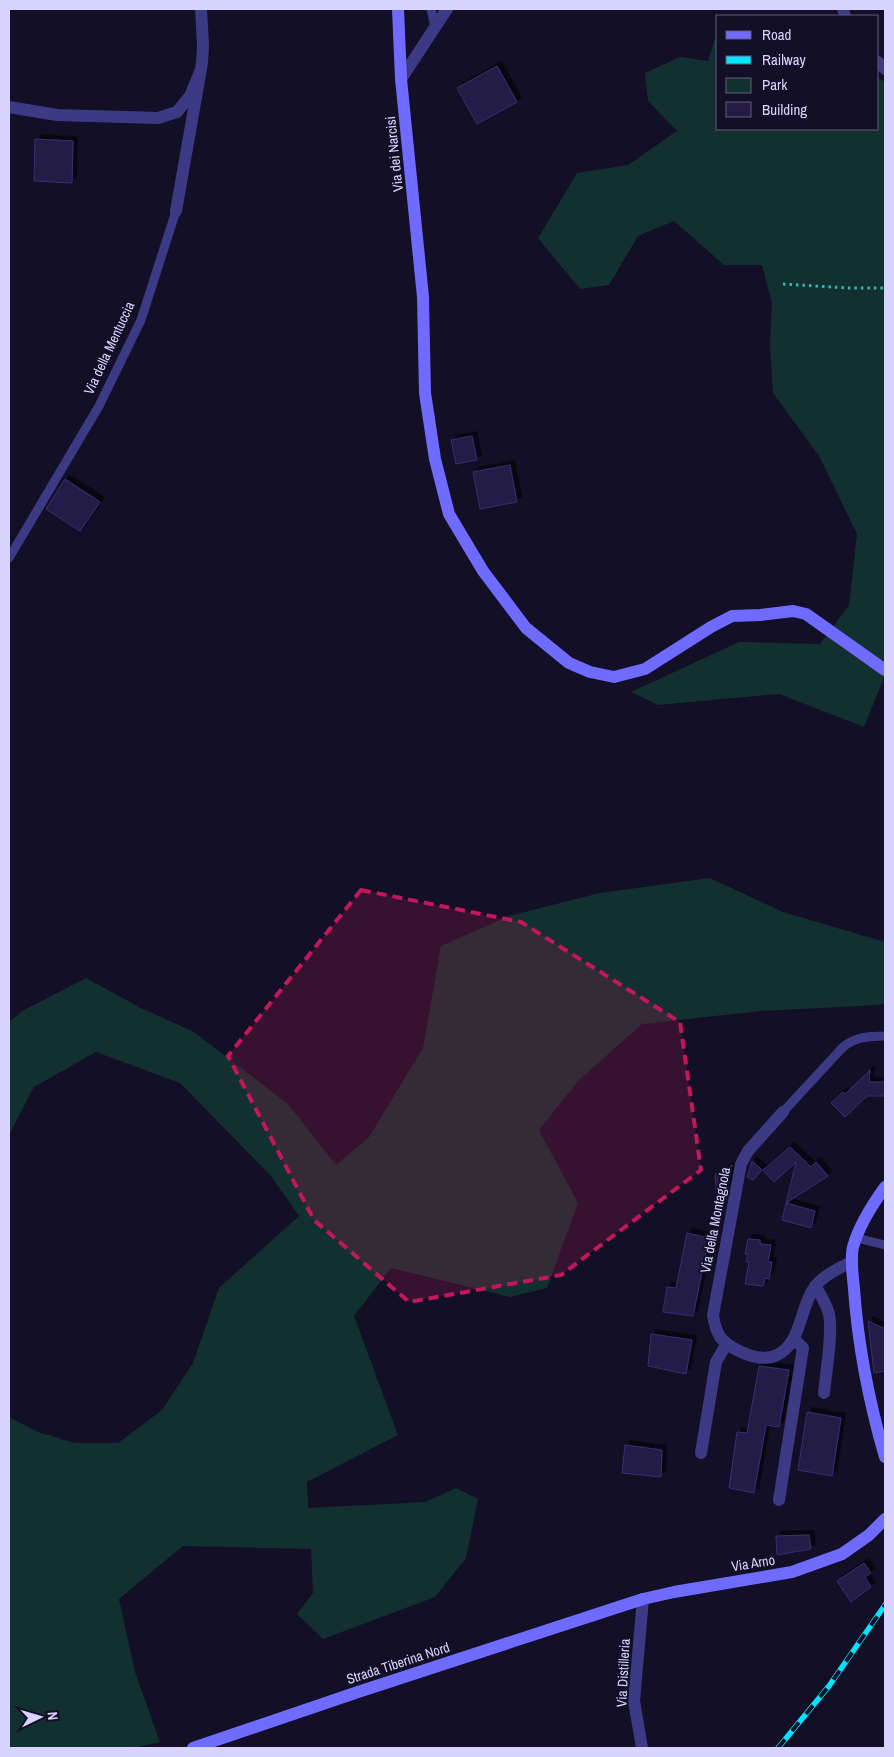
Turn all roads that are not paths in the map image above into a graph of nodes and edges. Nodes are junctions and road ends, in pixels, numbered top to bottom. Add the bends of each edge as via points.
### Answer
1 (201, 9) edge
2 (398, 9) edge
3 (431, 9) edge
4 (446, 9) edge
5 (435, 27) junction
6 (200, 72) junction
7 (401, 79) junction
8 (9, 107) edge
9 (176, 211) joint
10 (9, 558) edge
11 (885, 670) edge
12 (885, 1036) edge
13 (783, 1112) joint
14 (885, 1187) edge
15 (857, 1238) junction
16 (885, 1245) edge
17 (852, 1262) junction
18 (815, 1286) junction
19 (794, 1339) junction
20 (726, 1345) junction
21 (824, 1393) dead end
22 (700, 1453) dead end
23 (885, 1457) edge
24 (779, 1500) dead end
25 (885, 1519) edge
26 (643, 1599) junction
27 (612, 1609) joint
28 (193, 1748) edge
29 (642, 1748) edge

1 - 6 street, Via della Mentuccia via 203,45
2 - 7 street, Via dei Narcisi
3 - 5 lane
4 - 5 street
5 - 7 street
6 - 8 street, Via della Mentuccia via 190,96 177,112 158,118 57,115
6 - 9 street, Via della Mentuccia
7 - 11 street, Via dei Narcisi via 422,297 425,393 435,459 449,514 483,571 526,628 569,663 614,677 645,669 732,616 793,611 806,614
9 - 10 lane, Via della Mentuccia via 140,320 128,346 99,406
12 - 13 lane via 851,1040
13 - 20 street, Via della Montagnola via 748,1151 741,1164 713,1315 715,1329
14 - 15 street via 860,1227
15 - 16 lane
15 - 17 street
17 - 18 street via 840,1266
17 - 23 street via 857,1330
18 - 19 street
18 - 21 street via 829,1314
19 - 20 street via 783,1352 766,1359 744,1354
19 - 24 street via 803,1348
20 - 22 street via 716,1362
25 - 26 street, Via Arno via 842,1554 792,1572
26 - 27 street, Via Arno
26 - 29 street, Via Distilleria via 634,1701
27 - 28 street, Strada Tiberina Nord

